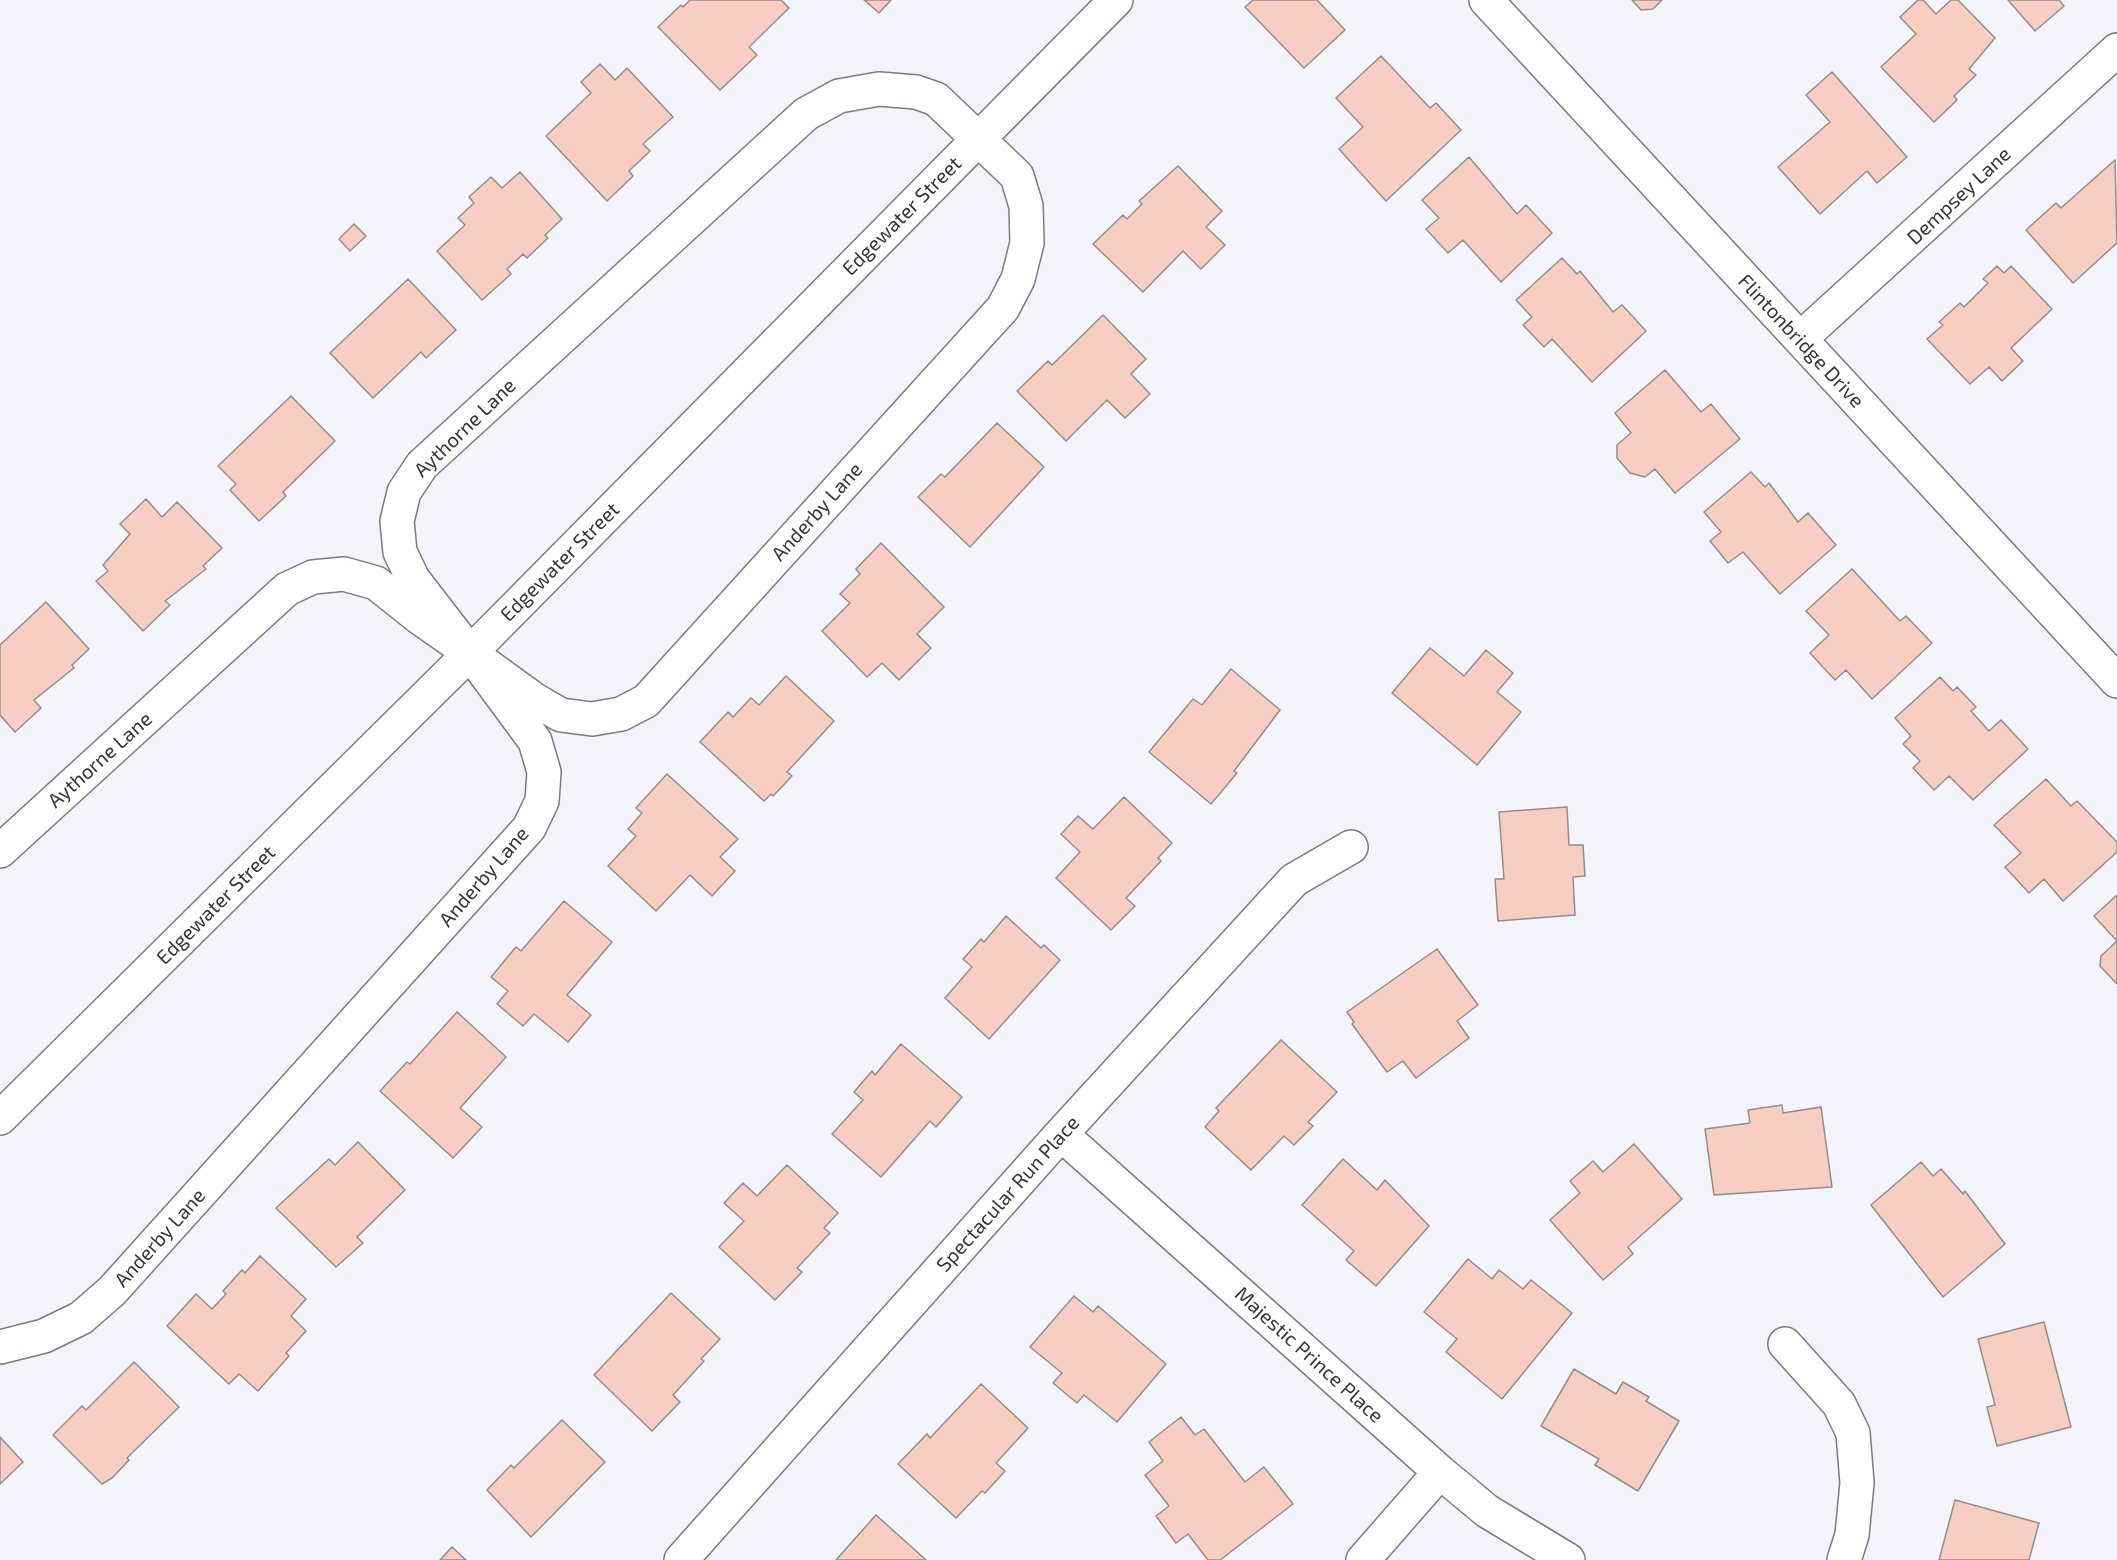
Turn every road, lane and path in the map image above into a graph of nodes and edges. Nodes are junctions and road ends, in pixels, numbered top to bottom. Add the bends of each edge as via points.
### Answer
1 (1116, 0) edge
2 (1486, 0) edge
3 (2117, 50) edge
4 (978, 138) junction
5 (1800, 339) junction
6 (470, 653) junction
7 (2117, 681) edge
8 (1351, 847) dead end
9 (0, 851) edge
10 (0, 1119) edge
11 (1061, 1134) junction
12 (1785, 1344) dead end
13 (0, 1347) edge
14 (1440, 1472) junction
15 (681, 1560) edge
16 (1363, 1560) edge
17 (1568, 1560) edge
18 (1844, 1560) edge

1 - 4 street, Edgewater Street
2 - 5 street, Flintonbridge Drive
3 - 5 street, Dempsey Lane
4 - 6 street, Edgewater Street
4 - 6 street, Anderby Lane via 1017,176 1026,207 1025,252 1018,279 1003,308 646,700 621,714 592,719 561,715
4 - 6 street, Aythorne Lane via 936,99 916,92 879,89 839,96 806,114 422,465 404,492 397,521 400,552 412,579
5 - 7 street, Flintonbridge Drive
6 - 9 street, Aythorne Lane via 376,583 344,574 313,577 287,589
6 - 10 street, Edgewater Street
6 - 13 street, Anderby Lane via 535,741 544,772 542,801 529,828 112,1291 81,1318 44,1336
8 - 11 street, Spectacular Run Place via 1294,880
11 - 14 street, Majestic Prince Place
11 - 15 street, Spectacular Run Place
12 - 18 street via 1839,1404 1852,1433 1857,1483 1852,1535
14 - 16 street
14 - 17 street, Majestic Prince Place via 1486,1510

